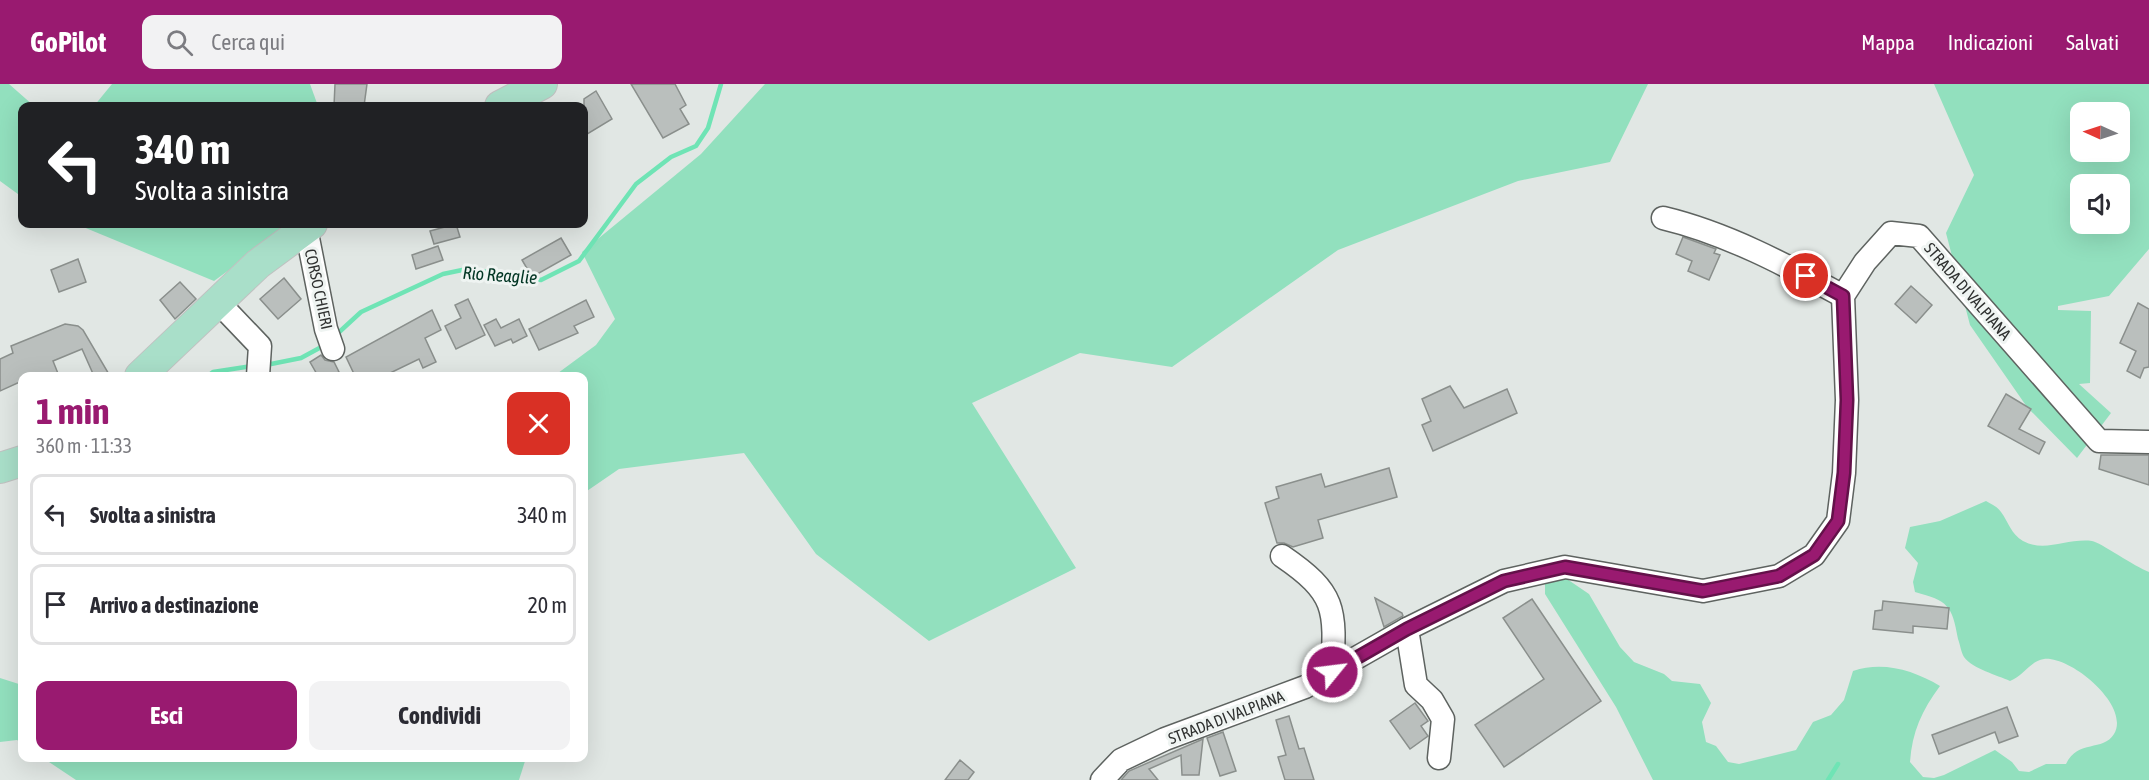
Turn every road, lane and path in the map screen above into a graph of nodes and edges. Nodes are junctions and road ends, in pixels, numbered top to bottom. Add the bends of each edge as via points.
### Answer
1 (542, 84) edge
2 (508, 102) edge
3 (1663, 218) dead end
4 (306, 228) edge
5 (309, 228) edge
6 (1843, 296) junction
7 (218, 302) junction
8 (330, 339) dead end
9 (259, 368) edge
10 (144, 372) edge
11 (2149, 442) edge
12 (18, 462) edge
13 (0, 468) edge
14 (1282, 556) dead end
15 (1407, 629) junction
16 (1332, 672) junction
17 (1439, 758) dead end
18 (1102, 780) edge

1 - 2 main road
3 - 6 street via 1787,266
4 - 7 main road, CORSO CHIERI via 258,264
5 - 8 street, CORSO CHIERI
6 - 11 street, STRADA DI VALPIANA via 1865,262 1891,233 1919,236 2099,441
6 - 15 street, STRADA DI VALPIANA via 1847,400 1844,473 1838,521 1814,555 1779,576 1703,591 1565,567 1504,581
7 - 9 street via 260,346
7 - 10 main road, CORSO CHIERI
12 - 13 main road
14 - 16 street via 1319,583 1331,608 1335,635
15 - 16 street, STRADA DI VALPIANA
15 - 17 street via 1416,684 1443,719
16 - 18 street, STRADA DI VALPIANA via 1305,687 1121,760

